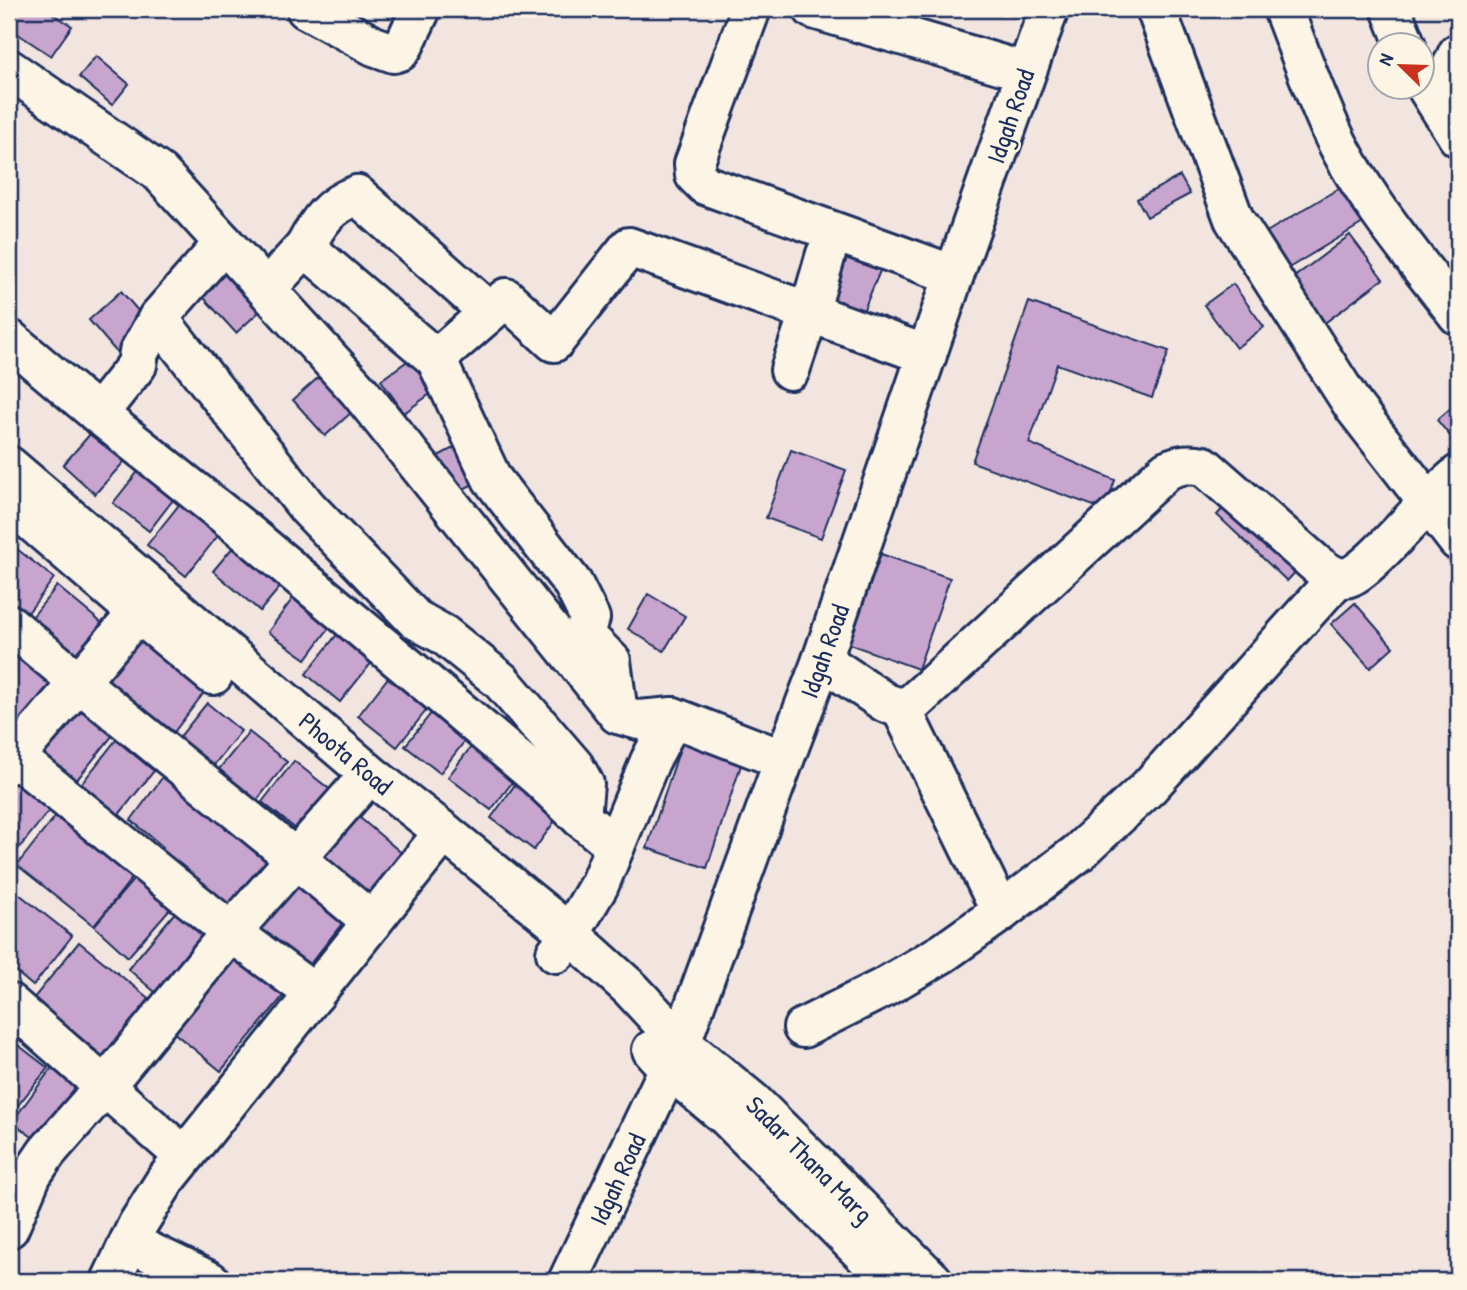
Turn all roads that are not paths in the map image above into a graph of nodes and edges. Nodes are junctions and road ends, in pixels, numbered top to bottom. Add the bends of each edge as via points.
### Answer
1 (306, 9) edge
2 (421, 9) edge
3 (751, 9) edge
4 (813, 9) edge
5 (1049, 9) edge
6 (1156, 9) edge
7 (1283, 9) edge
8 (1391, 9) edge
9 (1400, 32) edge
10 (1458, 53) edge
11 (9, 69) edge
12 (1026, 72) junction
13 (1436, 82) edge
14 (1436, 102) edge
15 (1458, 137) edge
16 (225, 243) junction
17 (305, 247) junction
18 (826, 254) dead end
19 (954, 275) junction
20 (267, 288) junction
21 (489, 312) junction
22 (809, 313) junction
23 (1458, 315) edge
24 (158, 318) junction
25 (9, 339) edge
26 (926, 355) junction
27 (436, 359) junction
28 (790, 370) dead end
29 (98, 414) junction
30 (9, 466) edge
31 (1458, 475) edge
32 (9, 502) edge
33 (1428, 502) junction
34 (1458, 541) edge
35 (1338, 577) junction
36 (146, 602) junction
37 (9, 624) edge
38 (822, 660) junction
39 (78, 682) junction
40 (901, 708) junction
41 (618, 714) junction
42 (673, 717) junction
43 (11, 757) edge
44 (784, 760) junction
45 (355, 791) junction
46 (581, 818) junction
47 (436, 842) junction
48 (615, 846) junction
49 (296, 858) junction
50 (1001, 912) junction
51 (372, 922) junction
52 (231, 932) junction
53 (563, 944) junction
54 (315, 994) junction
55 (9, 1003) edge
56 (803, 1028) dead end
57 (675, 1056) junction
58 (104, 1087) junction
59 (184, 1156) junction
60 (9, 1228) edge
61 (129, 1242) junction
62 (111, 1281) edge
63 (210, 1281) edge
64 (568, 1281) edge
65 (890, 1281) edge
66 (933, 1281) edge

1 - 2 street via 394,53 400,51
3 - 19 street via 694,164 695,175 705,185
4 - 12 street
5 - 12 street, Idgah Road
6 - 33 street via 1234,219 1354,407
7 - 23 street via 1339,145 1364,188
8 - 9 street
10 - 13 street
11 - 16 street via 160,173
12 - 19 street, Idgah Road
14 - 15 street
16 - 20 street
16 - 24 street
17 - 20 street
17 - 21 street via 323,217 342,200 357,195
17 - 27 street
18 - 22 street
19 - 26 street, Idgah Road
20 - 41 street via 359,391
21 - 22 street via 506,298 554,342 629,247
21 - 27 street
22 - 26 street
22 - 28 street
24 - 29 street via 137,365
24 - 46 street via 307,507 415,619 444,635 501,681 574,766 584,784
25 - 29 street
26 - 38 street, Idgah Road
27 - 41 street via 492,479 573,584 590,618 584,634 611,661
29 - 46 street via 240,527
30 - 36 street, Phoota Road
31 - 33 street
32 - 36 street, Phoota Road
33 - 34 street
33 - 35 street via 1366,566 1347,578
35 - 40 street via 1316,564 1204,466 1178,465 1167,470 914,703
35 - 50 street via 1149,787 1078,853
36 - 39 street
36 - 45 street, Phoota Road
36 - 47 street, Phoota Road via 371,775
37 - 39 street
38 - 40 street
38 - 44 street, Idgah Road
39 - 43 street
39 - 49 street
40 - 50 street
41 - 42 street via 639,720
42 - 44 street
42 - 48 street
43 - 52 street
44 - 57 street, Idgah Road
45 - 47 street, Phoota Road
45 - 49 street
46 - 48 street
47 - 51 street
47 - 53 street, Phoota Road
48 - 53 street via 599,885
49 - 51 street
49 - 52 street
50 - 56 street via 943,953
51 - 54 street
52 - 54 street
52 - 58 street
53 - 57 street, Phoota Road via 631,989
54 - 59 street
55 - 58 street
57 - 64 street, Idgah Road
57 - 65 street, Sadar Thana Marg via 727,1118
57 - 66 street, Sadar Thana Marg via 754,1102
58 - 59 street
58 - 60 street via 38,1164
59 - 61 street
61 - 62 street
61 - 63 street

